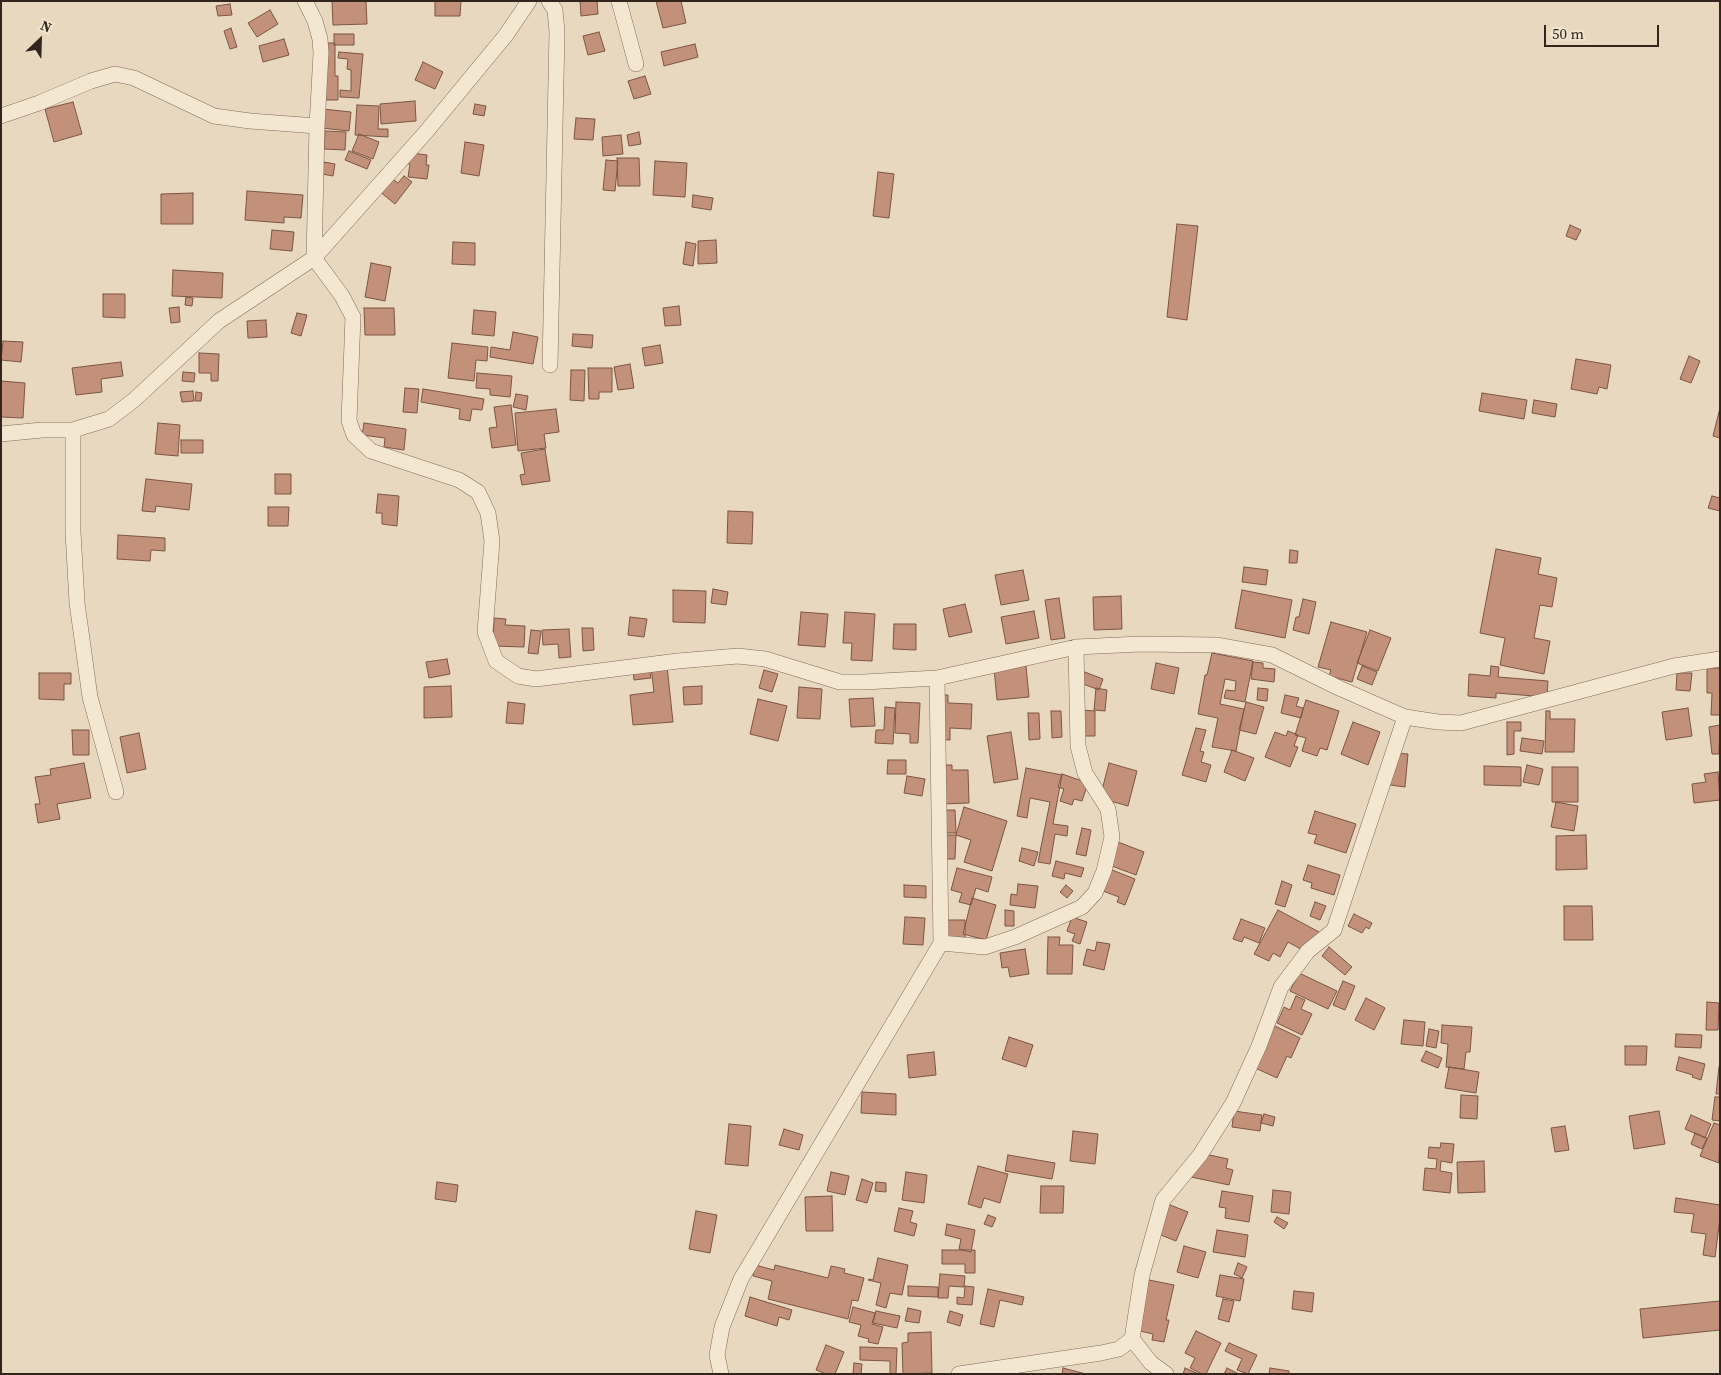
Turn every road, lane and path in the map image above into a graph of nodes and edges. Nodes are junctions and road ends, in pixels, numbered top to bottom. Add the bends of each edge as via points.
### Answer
1 (305, 1) edge
2 (529, 1) edge
3 (549, 1) edge
4 (619, 1) edge
5 (636, 64) dead end
6 (1, 116) edge
7 (317, 126) junction
8 (314, 258) junction
9 (550, 365) dead end
10 (73, 430) junction
11 (1, 434) edge
12 (1076, 647) junction
13 (1720, 658) edge
14 (938, 678) junction
15 (1405, 717) junction
16 (116, 792) dead end
17 (941, 943) junction
18 (1132, 1339) junction
19 (721, 1374) edge
20 (959, 1374) edge
21 (1166, 1374) edge

1 - 7 street via 320,39
2 - 8 street via 506,35 426,132
3 - 9 street via 555,10 557,32
4 - 5 street
6 - 7 street via 91,80 115,74 134,78 214,116
7 - 8 street
8 - 10 street via 219,321 109,419
8 - 14 street via 353,317 348,421 354,435 371,451 459,480 478,492 488,513 492,541 485,632 496,660 518,676 536,679 738,656 765,659 840,682
10 - 11 street
10 - 16 street via 72,532 77,603 90,697
12 - 14 street
12 - 15 street via 1141,644 1216,646 1272,655
12 - 17 street via 1078,746 1085,773 1108,809 1112,837 1095,893 1082,907 984,948
13 - 15 street via 1674,666 1461,723
14 - 17 street
15 - 18 street via 1334,930 1308,951 1281,987 1233,1103 1200,1155 1163,1200 1142,1274
17 - 19 street via 741,1279 722,1327 717,1355
18 - 20 street via 1119,1349 1101,1353
18 - 21 street via 1151,1363

